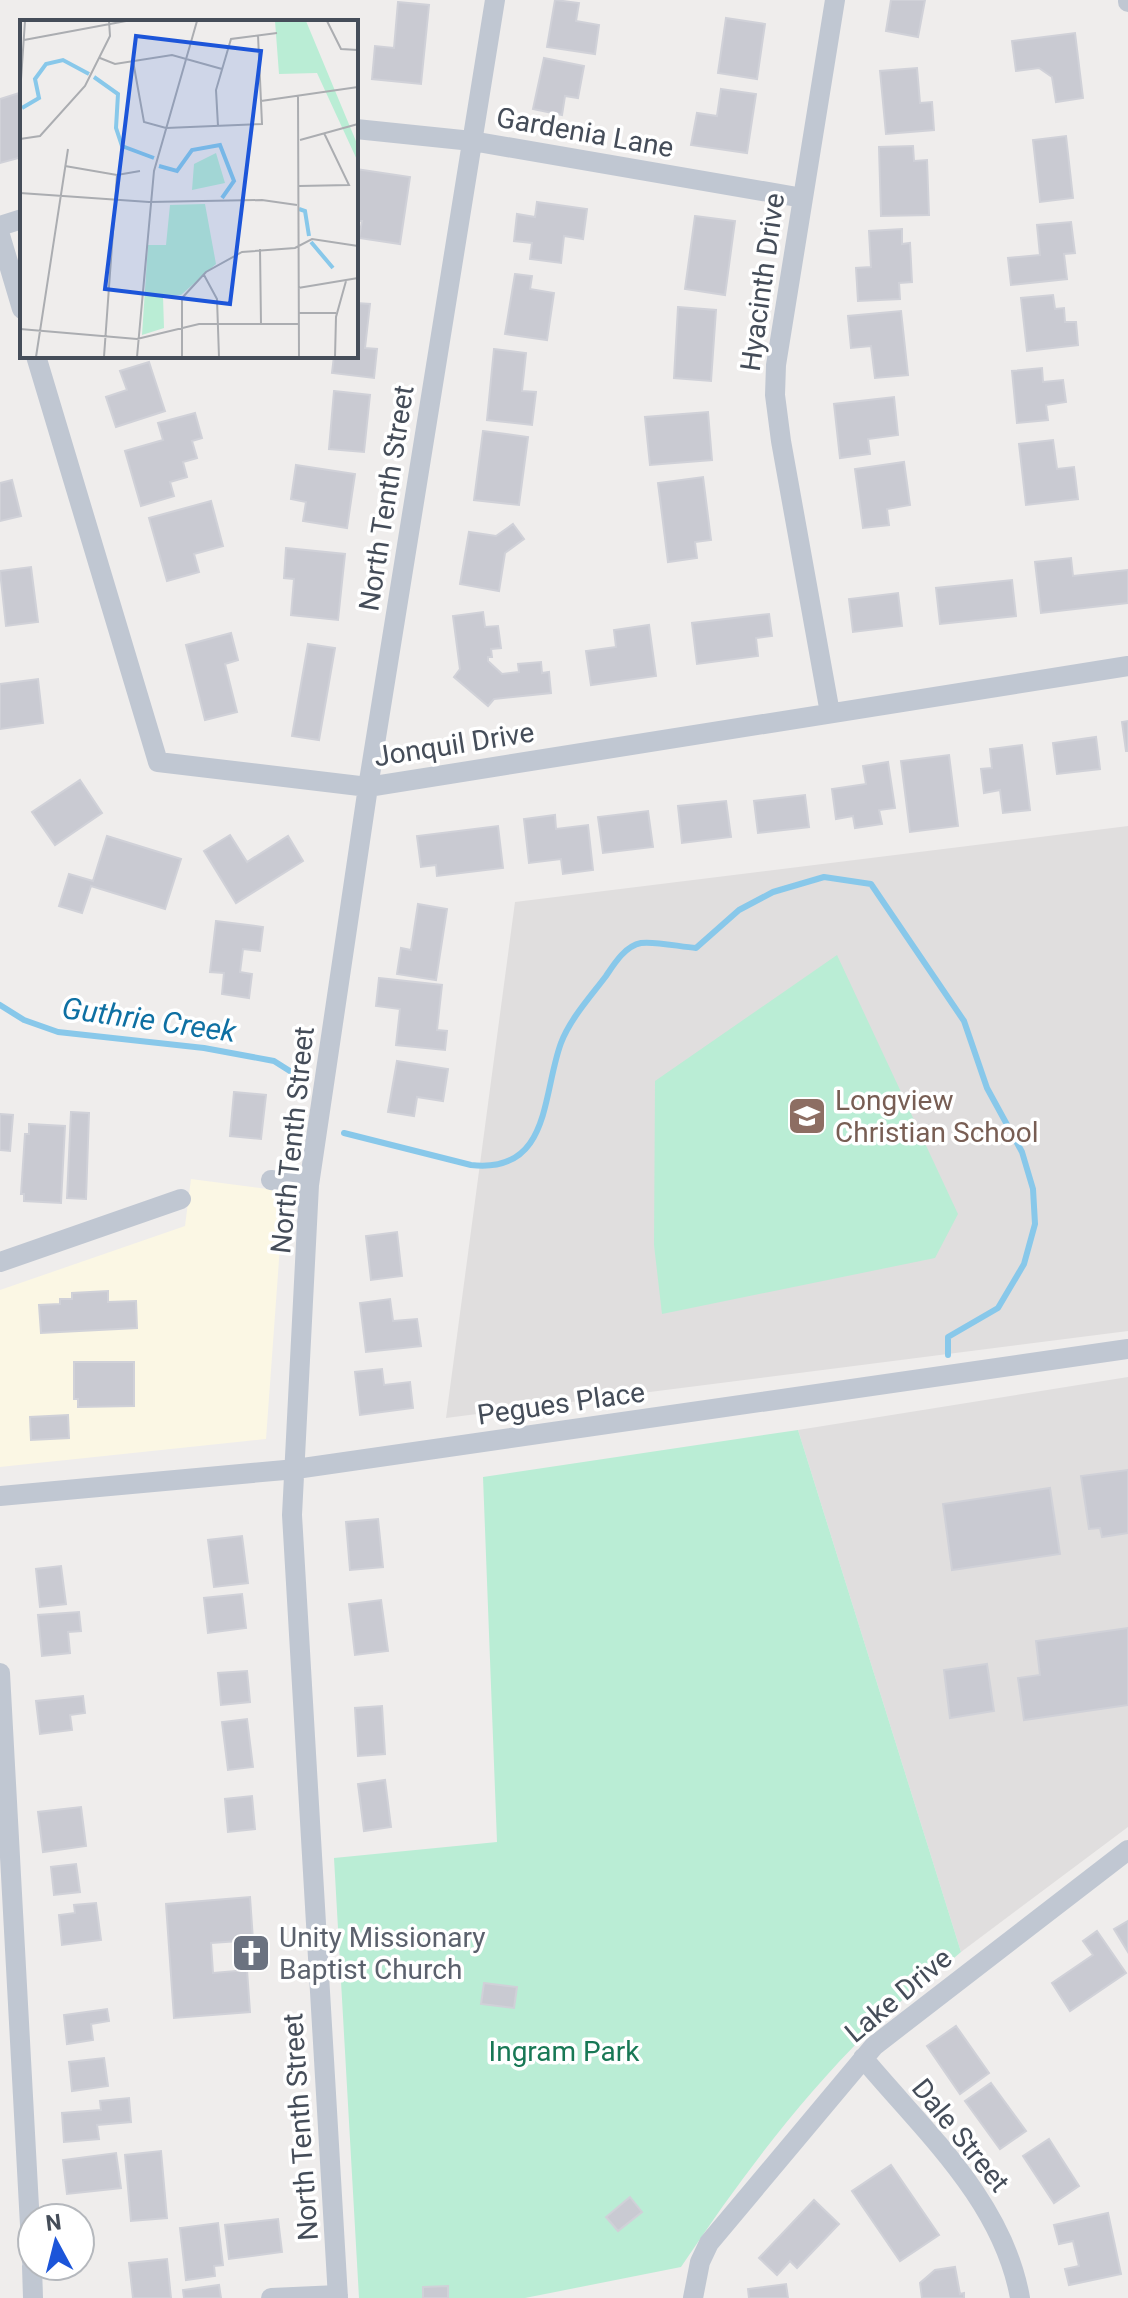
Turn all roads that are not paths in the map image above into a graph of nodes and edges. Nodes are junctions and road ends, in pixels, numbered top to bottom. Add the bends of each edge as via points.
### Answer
1 (495, 0) edge
2 (835, 0) edge
3 (358, 129) edge
4 (472, 141) junction
5 (803, 198) junction
6 (20, 220) edge
7 (0, 226) edge
8 (0, 235) edge
9 (20, 302) edge
10 (37, 358) edge
11 (1128, 666) edge
12 (830, 713) junction
13 (368, 787) junction
14 (271, 1180) dead end
15 (309, 1185) junction
16 (181, 1199) dead end
17 (0, 1262) edge
18 (1128, 1349) edge
19 (296, 1469) junction
20 (0, 1496) edge
21 (0, 1673) edge
22 (1128, 1850) edge
23 (863, 2058) junction
24 (29, 2202) edge
25 (338, 2297) edge
26 (271, 2298) edge
27 (693, 2298) edge
28 (1020, 2298) edge

1 - 4 street, North Tenth Street
2 - 5 street, Hyacinth Drive
3 - 4 street, Gardenia Lane
4 - 5 street, Gardenia Lane
4 - 13 street, North Tenth Street
5 - 12 street, Hyacinth Drive via 775,395
6 - 7 street
8 - 9 street
10 - 13 street, Jonquil Drive via 158,762
11 - 12 street, Jonquil Drive
12 - 13 street, Jonquil Drive
13 - 15 street, North Tenth Street
14 - 15 street
15 - 19 street, North Tenth Street
16 - 17 street
18 - 19 street, Pegues Place
19 - 20 street, Pegues Place
19 - 25 street, North Tenth Street via 292,1515
21 - 24 street
22 - 23 street, Lake Drive
23 - 27 street, Lake Drive via 709,2243
23 - 28 street, Dale Street via 982,2202 1003,2240
25 - 26 street

